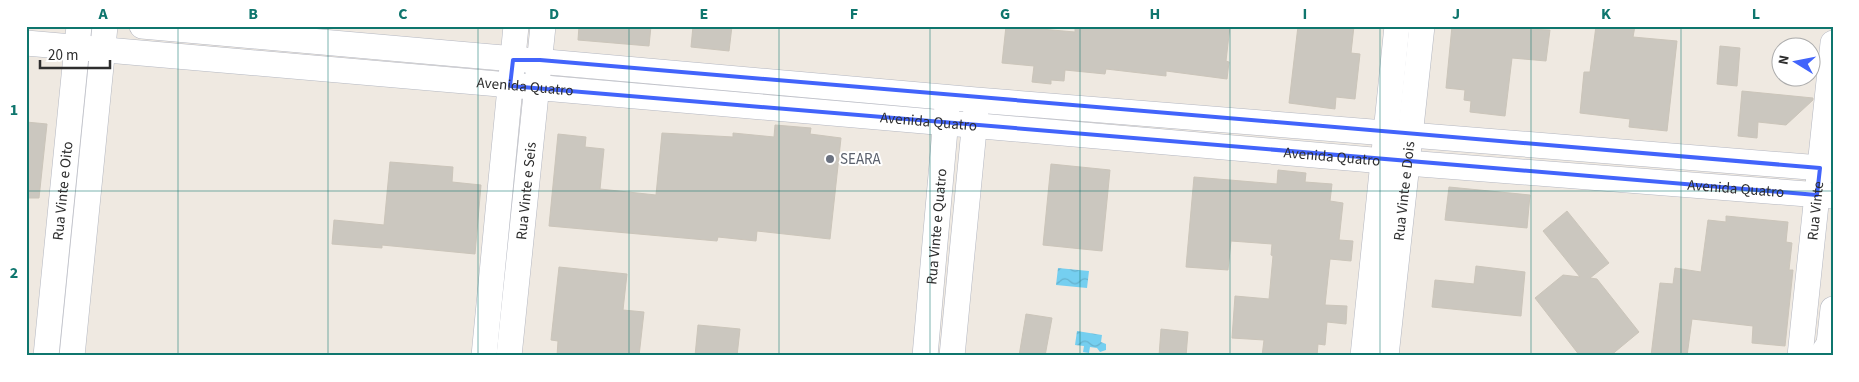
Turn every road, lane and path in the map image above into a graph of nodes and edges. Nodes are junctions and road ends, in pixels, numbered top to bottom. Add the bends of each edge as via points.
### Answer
1 (142, 26) edge
2 (516, 26) edge
3 (543, 26) edge
4 (1397, 26) edge
5 (1422, 26) edge
6 (78, 37) edge
7 (103, 38) edge
8 (26, 43) edge
9 (1833, 43) edge
10 (513, 60) junction
11 (540, 60) junction
12 (510, 86) junction
13 (537, 88) junction
14 (948, 97) junction
15 (976, 100) junction
16 (946, 123) junction
17 (974, 126) junction
18 (1386, 132) junction
19 (1411, 134) junction
20 (1383, 160) junction
21 (1408, 163) junction
22 (1826, 168) edge
23 (1825, 196) edge
24 (1833, 309) edge
25 (1813, 351) edge
26 (46, 356) edge
27 (72, 356) edge
28 (484, 356) edge
29 (509, 356) edge
30 (925, 356) edge
31 (952, 356) edge
32 (1363, 356) edge
33 (1386, 356) edge

1 - 10 street, Avenida Quatro
2 - 10 street, Rua Vinte e Seis
3 - 11 street, Rua Vinte e Seis
4 - 18 street, Rua Vinte e Dois
5 - 19 street, Rua Vinte e Dois
6 - 7 street, Avenida Quatro
6 - 8 street, Avenida Quatro
6 - 26 street, Rua Vinte e Oito
7 - 12 street, Avenida Quatro
7 - 27 street, Rua Vinte e Oito
9 - 22 street, Rua Vinte
10 - 11 street, Avenida Quatro
10 - 12 street, Rua Vinte e Seis
11 - 13 street, Rua Vinte e Seis
11 - 14 street, Avenida Quatro
12 - 13 street, Avenida Quatro
12 - 28 street, Rua Vinte e Seis
13 - 16 street, Avenida Quatro
13 - 29 street, Rua Vinte e Seis
14 - 15 street, Avenida Quatro
14 - 16 street, Rua Vinte e Quatro
15 - 17 street, Rua Vinte e Quatro
15 - 18 street, Avenida Quatro
16 - 17 street, Avenida Quatro
16 - 30 street, Rua Vinte e Quatro
17 - 20 street, Avenida Quatro
17 - 31 street, Rua Vinte e Quatro
18 - 19 street, Avenida Quatro
18 - 20 street, Rua Vinte e Dois
19 - 21 street, Rua Vinte e Dois
19 - 22 street, Avenida Quatro
20 - 21 street, Avenida Quatro
20 - 32 street, Rua Vinte e Dois
21 - 23 street, Avenida Quatro
21 - 33 street, Rua Vinte e Dois
22 - 23 street, Rua Vinte
23 - 25 street, Rua Vinte
24 - 25 street, Rua Vinte

